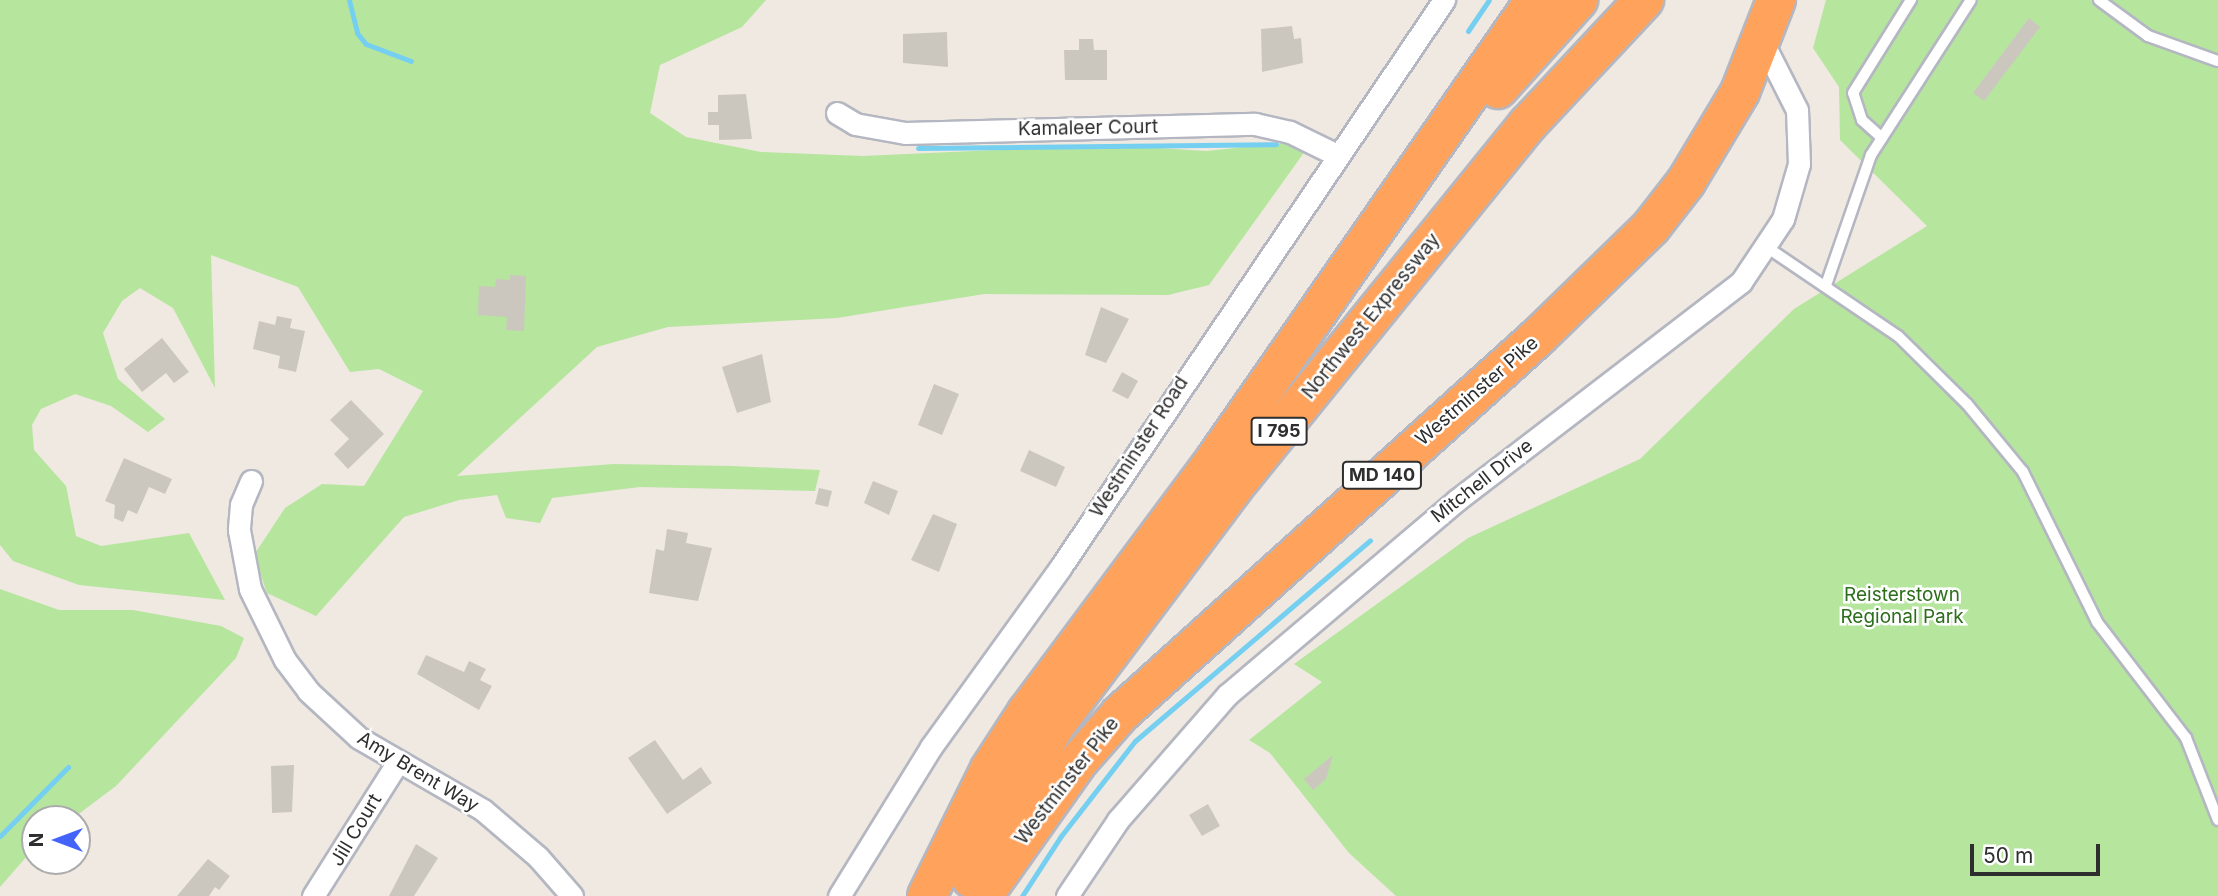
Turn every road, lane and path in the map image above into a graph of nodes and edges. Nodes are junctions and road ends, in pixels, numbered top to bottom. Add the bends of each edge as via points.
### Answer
1 (1444, 0) edge
2 (1535, 0) edge
3 (1578, 0) edge
4 (1644, 0) edge
5 (1762, 0) edge
6 (1776, 0) edge
7 (1911, 0) edge
8 (1971, 0) edge
9 (2099, 0) edge
10 (1763, 43) junction
11 (2218, 61) edge
12 (837, 113) dead end
13 (1882, 138) junction
14 (1337, 155) junction
15 (1768, 248) junction
16 (1826, 285) junction
17 (1216, 457) junction
18 (251, 481) dead end
19 (397, 763) junction
20 (2218, 820) edge
21 (313, 896) edge
22 (572, 896) edge
23 (839, 896) edge
24 (927, 896) edge
25 (963, 896) edge
26 (983, 896) edge
27 (1067, 896) edge

1 - 14 street, Westminster Road
2 - 17 highway
3 - 17 highway, Northwest Expressway / I 795 via 1479,112
4 - 25 highway, Northwest Expressway / I 795 via 1528,124 1226,499 1054,727 1019,781
5 - 10 highway via 1756,23
6 - 10 highway, Westminster Pike / MD 140
7 - 13 lane via 1853,93 1862,120
8 - 13 lane
9 - 11 lane via 2148,36
10 - 15 street, Mitchell Drive via 1789,86 1800,131 1793,191
10 - 26 highway, Westminster Pike / MD 140 via 1711,142 1651,227 1538,337 1120,714 1061,784
12 - 14 street, Kamaleer Court via 856,124 905,133 1255,124 1290,132
13 - 16 lane
14 - 23 street, Westminster Road via 1060,568 931,747
15 - 16 lane
15 - 27 street, Mitchell Drive via 1714,308 1537,436 1383,559 1236,686 1118,820
16 - 20 lane via 1927,362 2023,472 2110,643 2186,738
17 - 24 highway via 1027,712 990,769
18 - 19 street, Amy Brent Way via 240,505 240,550 264,623 308,691 359,738
19 - 21 street, Jill Court
19 - 22 street, Amy Brent Way via 483,810 538,857

